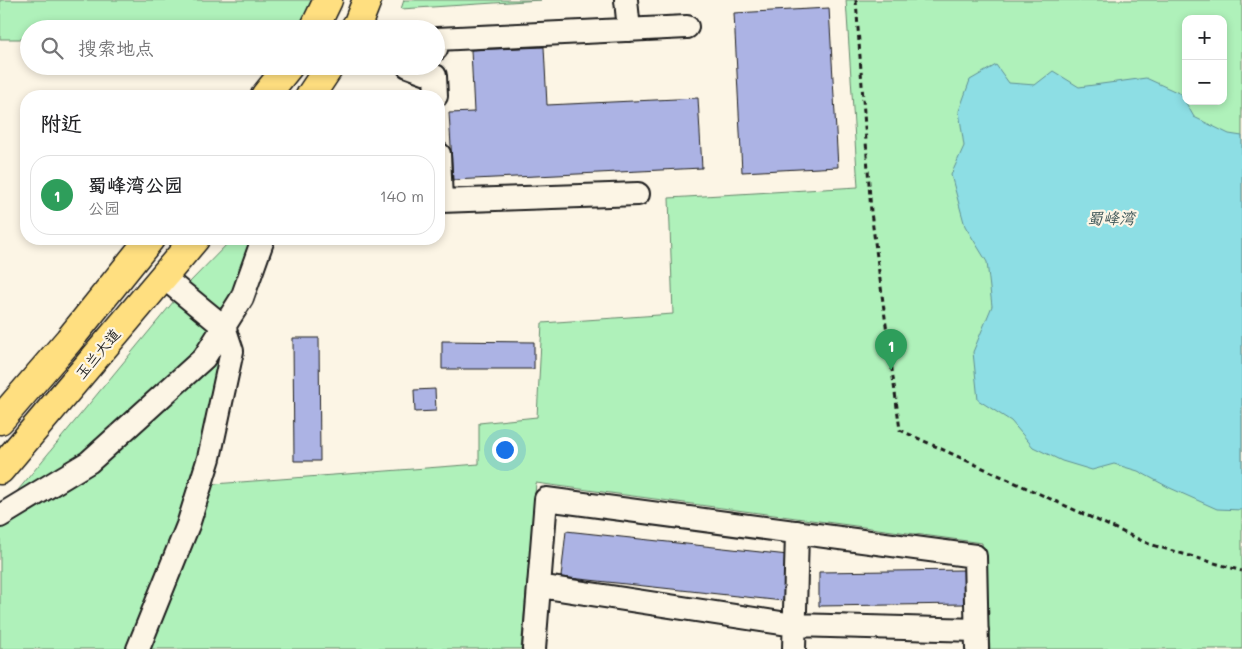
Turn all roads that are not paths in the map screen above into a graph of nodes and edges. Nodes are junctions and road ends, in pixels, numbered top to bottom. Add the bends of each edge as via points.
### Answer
1 (328, 0) edge
2 (367, 0) edge
3 (626, 0) edge
4 (318, 20) edge
5 (359, 20) edge
6 (687, 27) dead end
7 (629, 30) junction
8 (445, 39) edge
9 (282, 75) edge
10 (324, 75) edge
11 (327, 75) edge
12 (269, 90) edge
13 (314, 90) edge
14 (321, 90) edge
15 (638, 194) dead end
16 (445, 201) edge
17 (145, 245) edge
18 (190, 245) edge
19 (261, 245) edge
20 (163, 277) junction
21 (224, 327) junction
22 (0, 420) edge
23 (0, 470) edge
24 (0, 516) edge
25 (797, 532) junction
26 (539, 586) junction
27 (794, 625) junction
28 (977, 640) edge
29 (138, 649) edge
30 (534, 649) edge
31 (794, 649) edge

1 - 4 main road
2 - 5 main road
3 - 7 street
6 - 7 street
7 - 8 street
9 - 12 main road
10 - 13 main road
11 - 14 street
15 - 16 street
17 - 22 main road
18 - 20 main road, 玉兰大道
19 - 21 street via 242,298
20 - 21 street
20 - 23 main road, 玉兰大道
21 - 24 street via 204,358 88,462
21 - 29 street via 232,351 209,458 188,524
25 - 26 street via 546,499
25 - 27 street
25 - 28 street via 975,556
26 - 27 street
26 - 30 street
27 - 28 street
27 - 31 street

